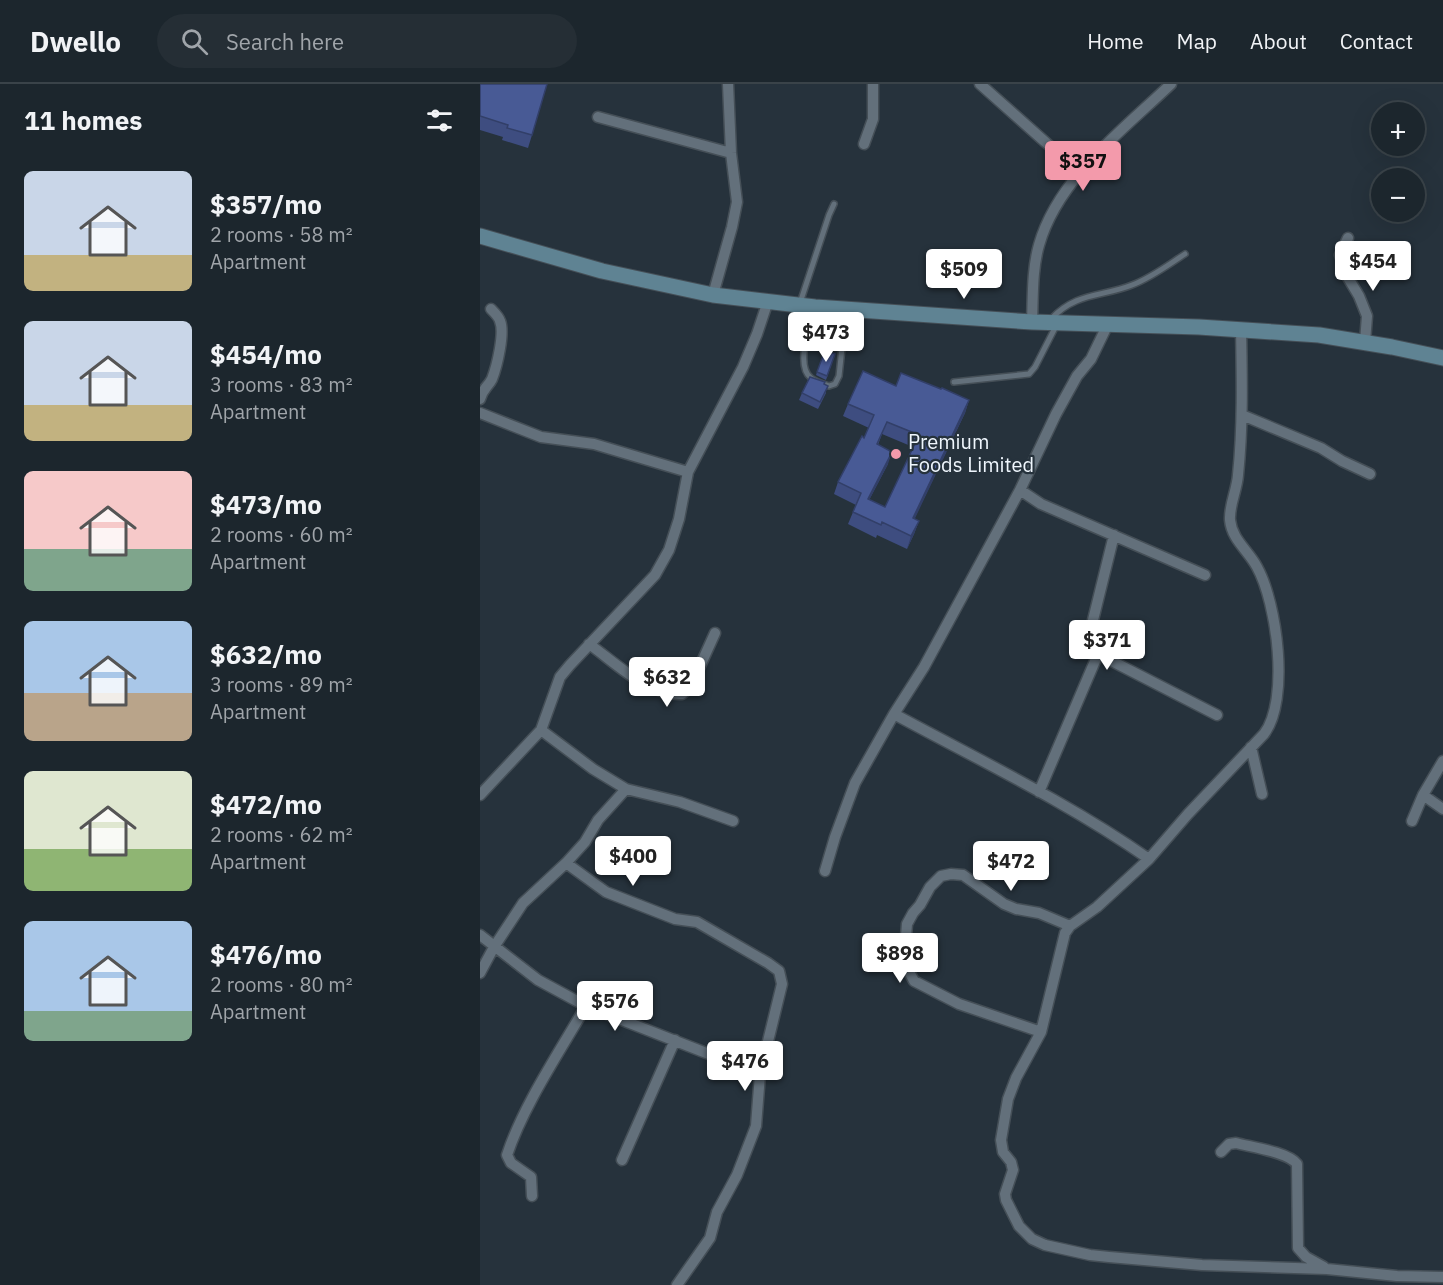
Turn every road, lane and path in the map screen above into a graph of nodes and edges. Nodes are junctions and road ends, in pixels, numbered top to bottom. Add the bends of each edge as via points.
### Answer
1 (728, 84) edge
2 (873, 84) edge
3 (980, 84) edge
4 (1171, 84) edge
5 (598, 117) dead end
6 (864, 144) dead end
7 (731, 153) junction
8 (1080, 172) junction
9 (834, 204) dead end
10 (480, 236) edge
11 (1348, 238) dead end
12 (1185, 254) dead end
13 (713, 295) junction
14 (768, 301) junction
15 (807, 306) junction
16 (491, 309) dead end
17 (847, 309) junction
18 (1032, 322) junction
19 (1053, 323) junction
20 (1108, 324) junction
21 (1242, 329) junction
22 (1365, 342) junction
23 (1443, 358) edge
24 (954, 382) dead end
25 (480, 399) edge
26 (480, 413) edge
27 (1242, 415) junction
28 (688, 472) junction
29 (1370, 474) dead end
30 (1020, 490) junction
31 (1114, 535) junction
32 (1205, 575) dead end
33 (715, 633) dead end
34 (590, 644) junction
35 (1098, 654) junction
36 (894, 714) junction
37 (1217, 715) dead end
38 (541, 730) junction
39 (1251, 747) junction
40 (1443, 761) edge
41 (626, 789) junction
42 (1039, 792) junction
43 (1262, 794) dead end
44 (480, 795) edge
45 (1423, 795) junction
46 (1443, 808) edge
47 (733, 821) dead end
48 (1412, 821) dead end
49 (1149, 859) junction
50 (566, 863) junction
51 (825, 871) dead end
52 (1070, 926) junction
53 (480, 935) edge
54 (494, 947) junction
55 (480, 973) edge
56 (586, 1006) junction
57 (1041, 1032) junction
58 (675, 1040) junction
59 (760, 1074) junction
60 (1221, 1152) dead end
61 (622, 1160) dead end
62 (532, 1196) dead end
63 (1327, 1269) junction
64 (1443, 1277) edge
65 (677, 1285) edge

1 - 7 street
2 - 6 street via 873,119
3 - 8 street
4 - 8 street
5 - 7 street
7 - 13 street via 736,202
8 - 18 street via 1045,226 1038,248
9 - 15 lane
10 - 13 main road via 602,271
11 - 22 street via 1340,255 1366,316
12 - 19 lane via 1130,286 1085,296 1061,308
13 - 14 main road
14 - 15 main road
14 - 28 street via 743,367
15 - 17 main road
15 - 17 lane via 804,364 813,380 829,386 835,384 838,376
16 - 25 street via 500,321 501,345 493,376
17 - 18 main road
18 - 19 main road
19 - 20 main road
19 - 24 lane via 1029,374
20 - 21 main road
20 - 30 street via 1056,414
21 - 22 main road
21 - 27 street
22 - 23 main road
26 - 28 street via 541,438 594,444
27 - 29 street via 1321,448
27 - 39 street via 1238,478 1230,519 1238,543 1257,568 1274,625 1279,661 1272,720
28 - 34 street via 665,558 655,575
30 - 31 street via 1041,504
30 - 36 street via 924,667
31 - 32 street
31 - 35 street via 1093,620 1092,639
33 - 34 street via 692,686 682,694 665,693 642,682
34 - 38 street via 560,677
35 - 37 street
35 - 42 street
36 - 42 street
36 - 51 street via 855,783
38 - 41 street
38 - 44 street
39 - 43 street
39 - 49 street
40 - 45 street
41 - 47 street via 680,802
41 - 50 street
42 - 49 street
45 - 46 street
45 - 48 street
49 - 52 street
50 - 54 street via 523,903
50 - 59 street via 606,892 675,919 697,922 779,971 783,984
52 - 57 street
52 - 57 street via 1004,904 963,875 951,874 941,876 930,887 907,924 904,962 914,981 959,1004
53 - 54 street
54 - 55 street
54 - 56 street via 538,980
56 - 58 street
56 - 62 street via 542,1081 507,1155 511,1163 531,1177
57 - 63 street via 1008,1099 1001,1144 1013,1170 1005,1200 1019,1226 1032,1239 1109,1257
58 - 59 street
58 - 61 street
59 - 65 street via 756,1126 737,1175 717,1212 710,1238
60 - 63 street via 1236,1143 1296,1161 1298,1248
63 - 64 street

